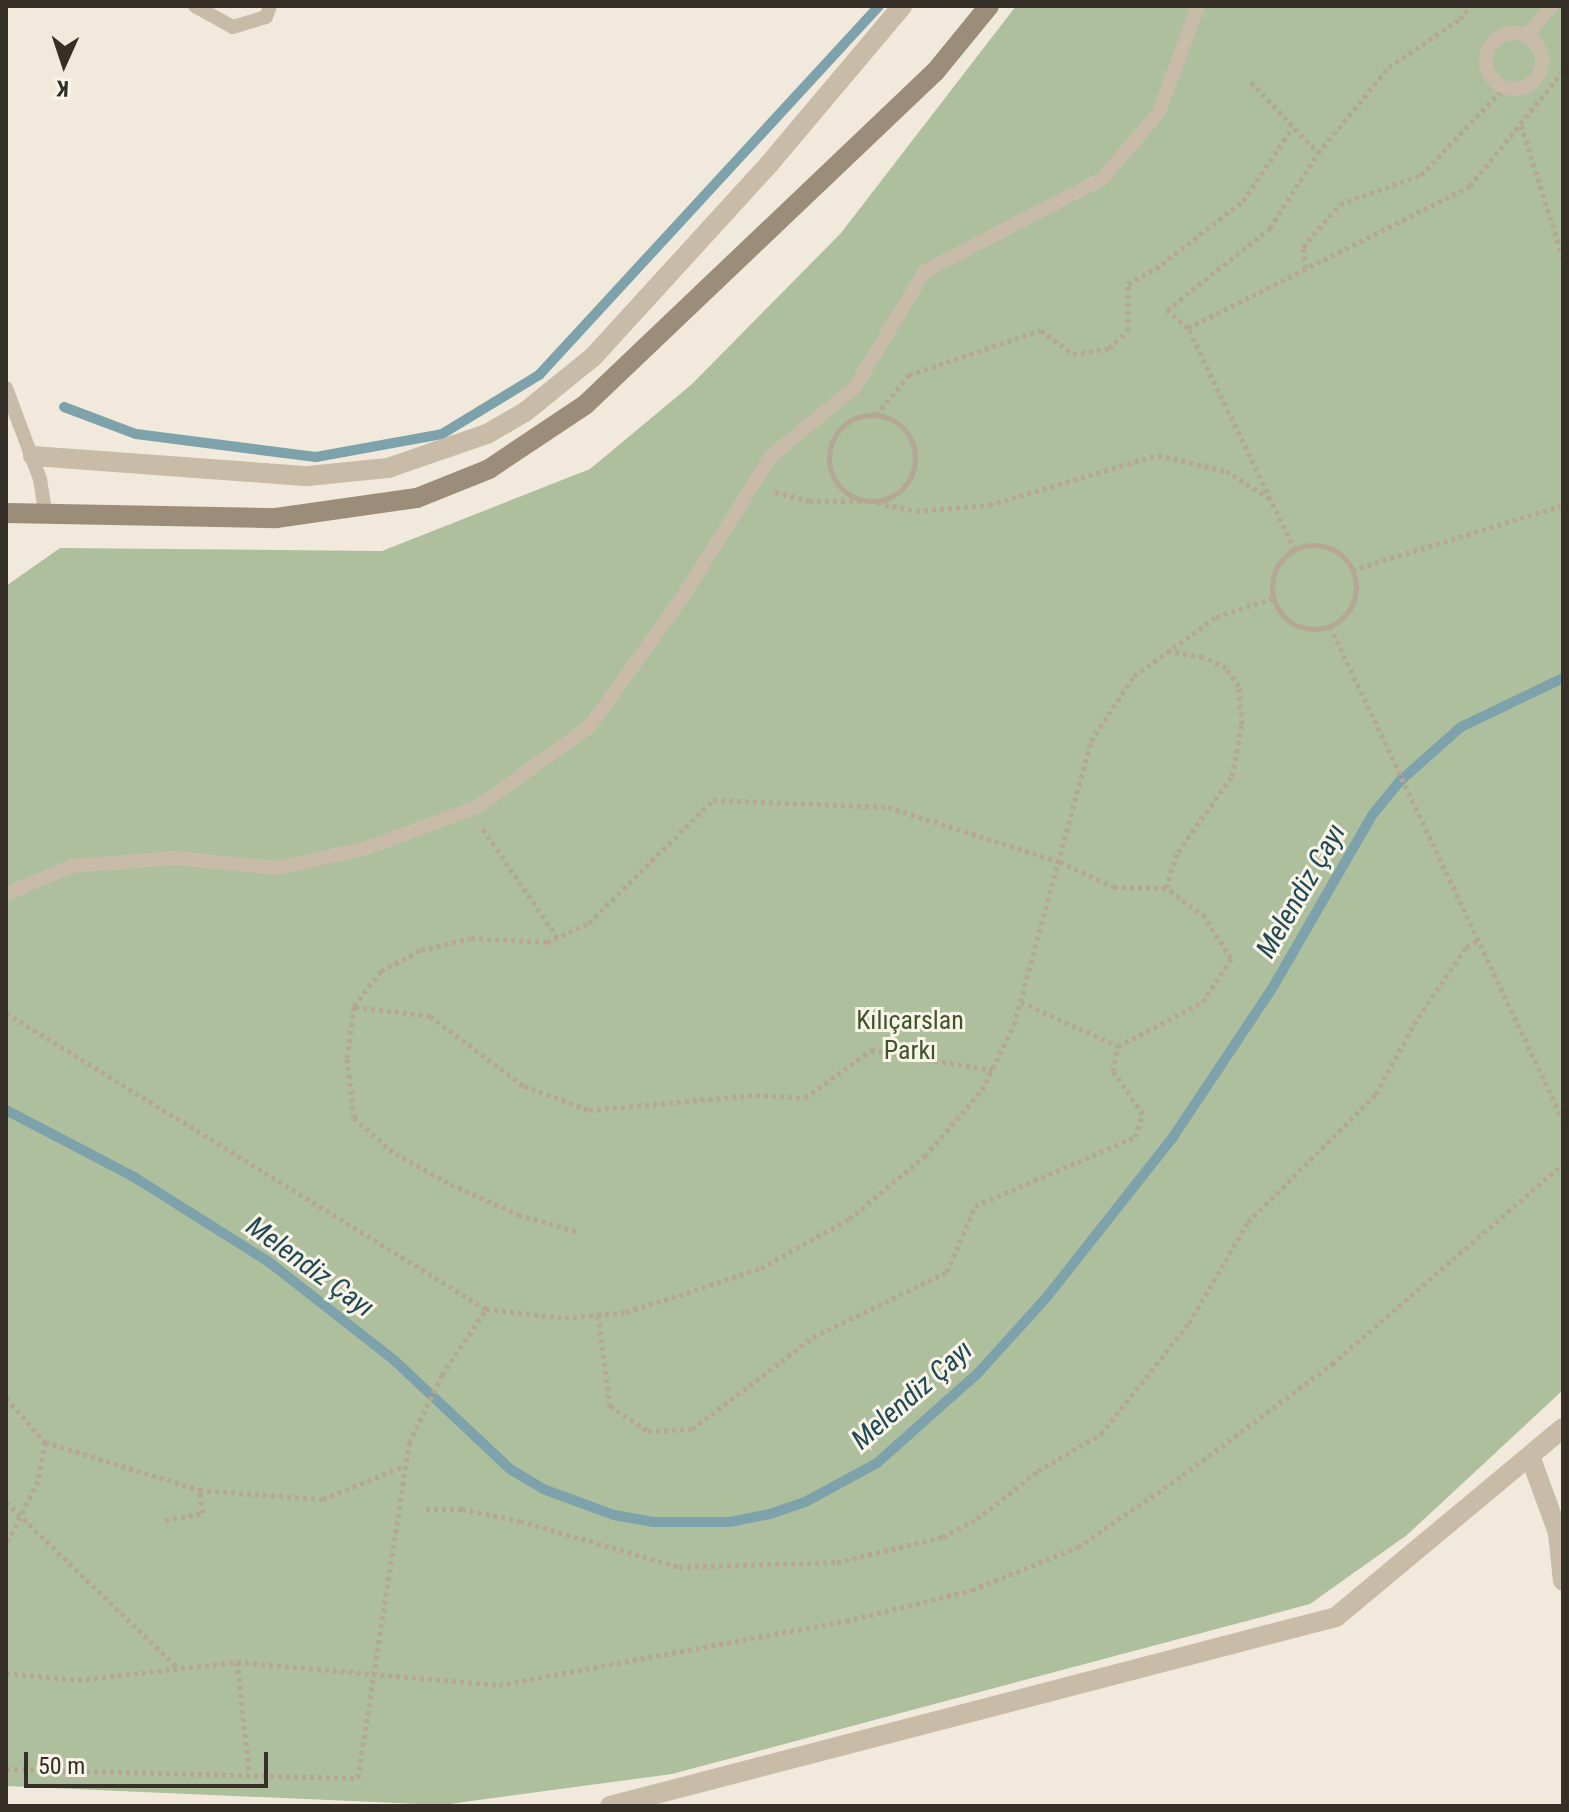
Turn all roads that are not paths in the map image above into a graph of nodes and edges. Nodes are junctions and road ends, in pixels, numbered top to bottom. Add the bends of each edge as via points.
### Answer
1 (195, 6) edge
2 (270, 6) edge
3 (902, 6) edge
4 (989, 6) edge
5 (1198, 6) edge
6 (1551, 6) edge
7 (1527, 35) junction
8 (6, 388) edge
9 (33, 456) junction
10 (46, 515) junction
11 (10, 519) edge
12 (6, 894) edge
13 (1563, 1428) edge
14 (1530, 1456) junction
15 (1563, 1581) edge
16 (610, 1806) edge

1 - 2 lane via 233,27 266,17
3 - 9 street via 770,163 593,357 537,404 487,434 388,468 308,476
4 - 10 main road via 935,72 585,405 489,469 417,498 276,518
5 - 12 lane via 1159,112 1102,179 925,271 855,387 771,456 682,598 590,726 470,811 367,848 277,868 176,858 72,866
6 - 7 lane
7 - 7 lane via 1540,49 1542,67 1523,87 1505,87 1486,68 1488,50 1500,36
8 - 9 lane
9 - 10 lane
10 - 11 main road
13 - 14 street
14 - 15 street via 1558,1533
14 - 16 street via 1336,1617

